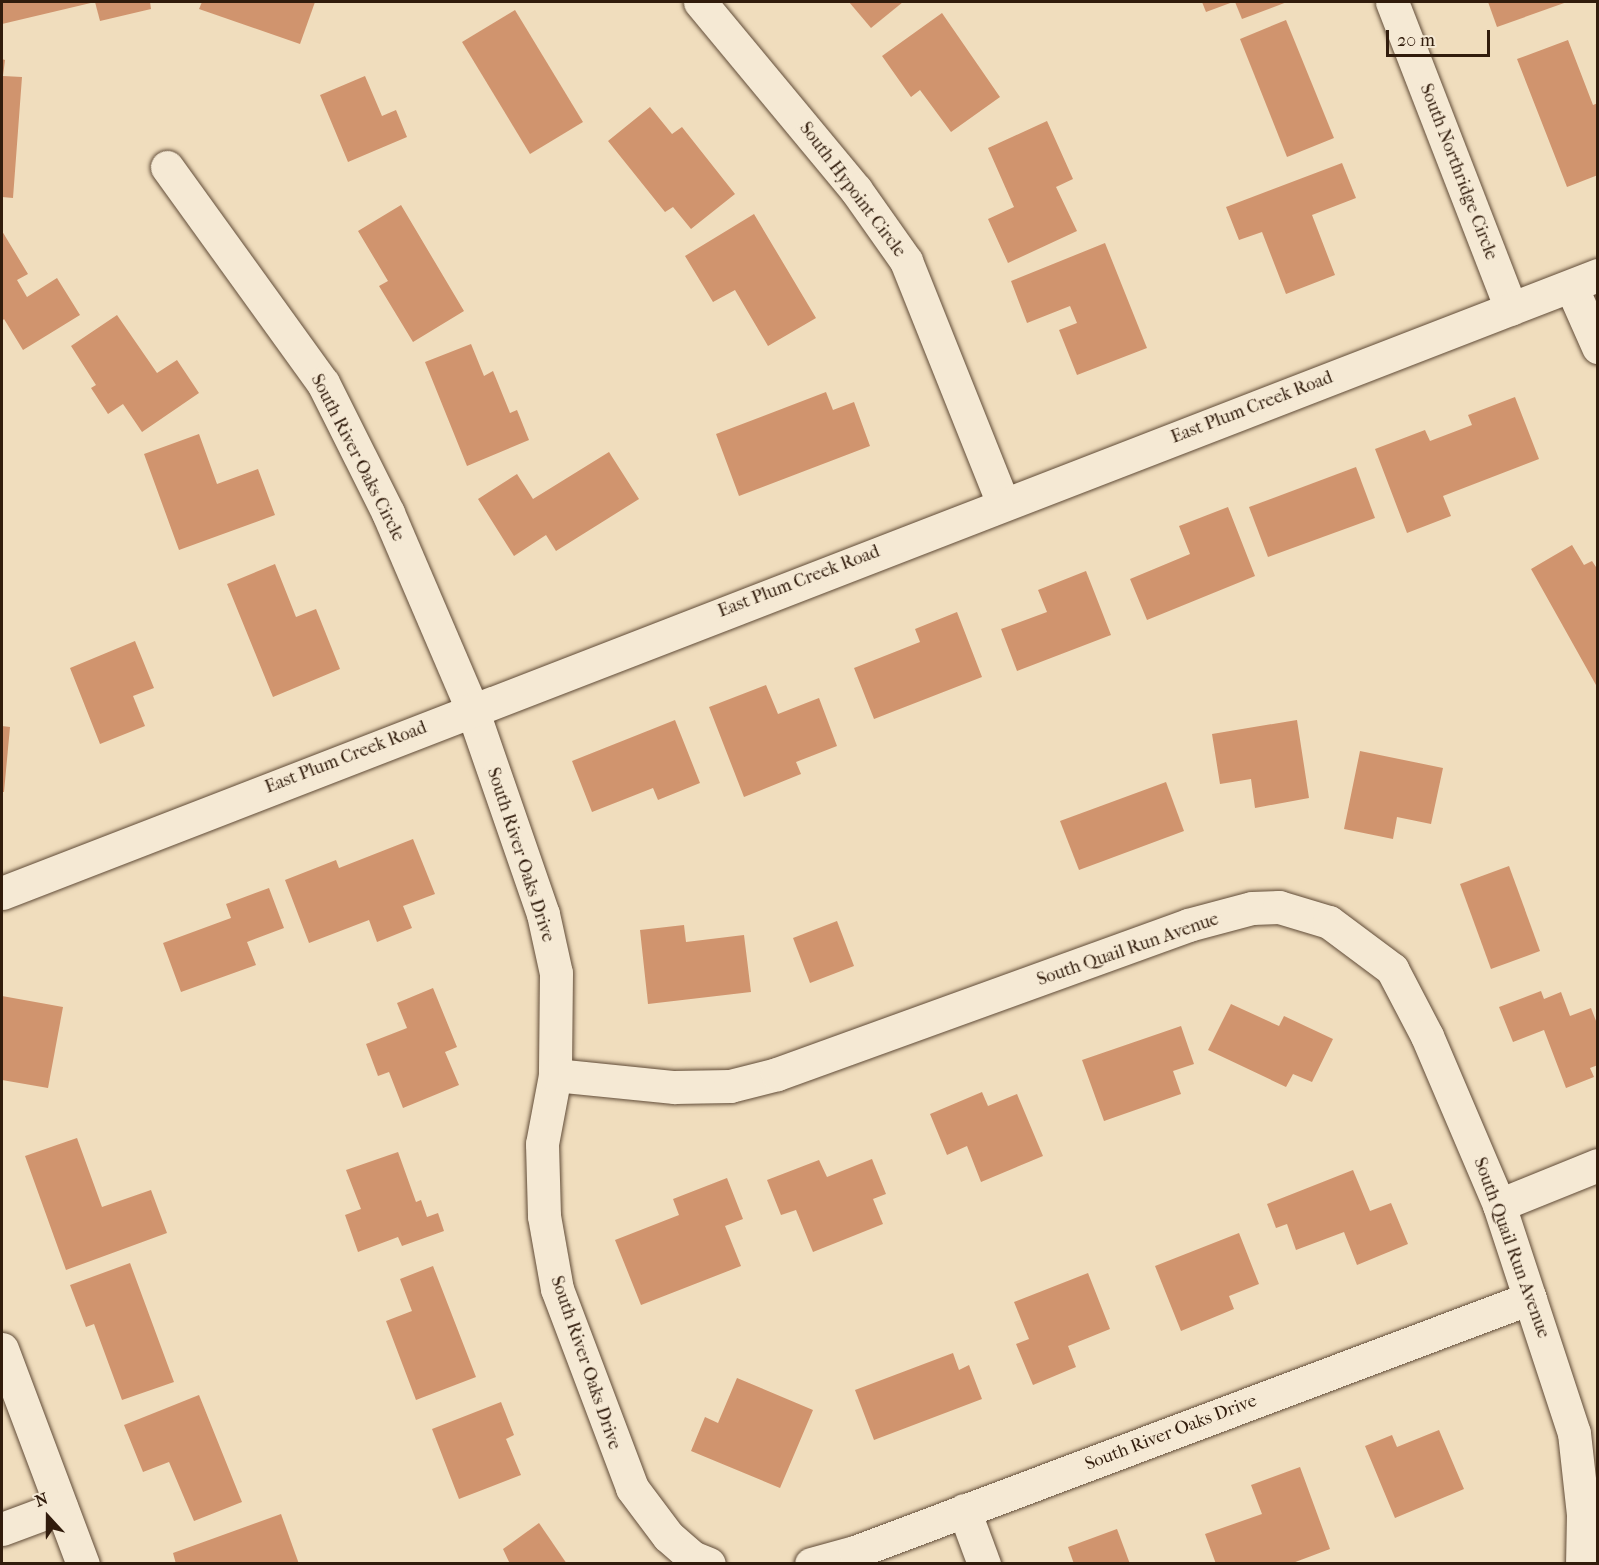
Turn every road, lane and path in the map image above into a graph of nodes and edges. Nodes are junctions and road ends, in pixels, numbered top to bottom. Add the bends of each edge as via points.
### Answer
1 (700, 2) edge
2 (1392, 2) edge
3 (167, 167) dead end
4 (1584, 281) edge
5 (1510, 309) junction
6 (1598, 347) edge
7 (1003, 503) junction
8 (471, 709) junction
9 (2, 893) edge
10 (555, 1075) junction
11 (1598, 1165) edge
12 (1500, 1205) junction
13 (1530, 1298) junction
14 (2, 1349) edge
15 (61, 1506) junction
16 (964, 1510) junction
17 (2, 1529) edge
18 (83, 1563) edge
19 (709, 1563) edge
20 (811, 1563) edge
21 (984, 1563) edge
22 (1582, 1563) edge

1 - 7 street, South Hypoint Circle via 856,190 906,261
2 - 5 street, South Northridge Circle
3 - 8 street, South River Oaks Circle via 323,383 388,513
4 - 5 street, East Plum Creek Road
4 - 6 street
5 - 7 street, East Plum Creek Road
7 - 8 street, East Plum Creek Road
8 - 9 street, East Plum Creek Road
8 - 10 street, South River Oaks Drive via 543,914 558,995
10 - 12 street, South Quail Run Avenue via 674,1087 730,1086 777,1074 1188,925 1252,908 1279,906 1329,922 1392,969 1427,1036
10 - 19 street, South River Oaks Drive via 542,1144 543,1216 557,1289 632,1488 668,1536 692,1557
11 - 12 street
12 - 13 street, South Quail Run Avenue
13 - 16 street, South River Oaks Drive
13 - 22 street, South Quail Run Avenue via 1574,1433 1582,1514
14 - 15 street
15 - 17 street
15 - 18 street
16 - 20 street, South River Oaks Drive via 855,1552
16 - 21 street

